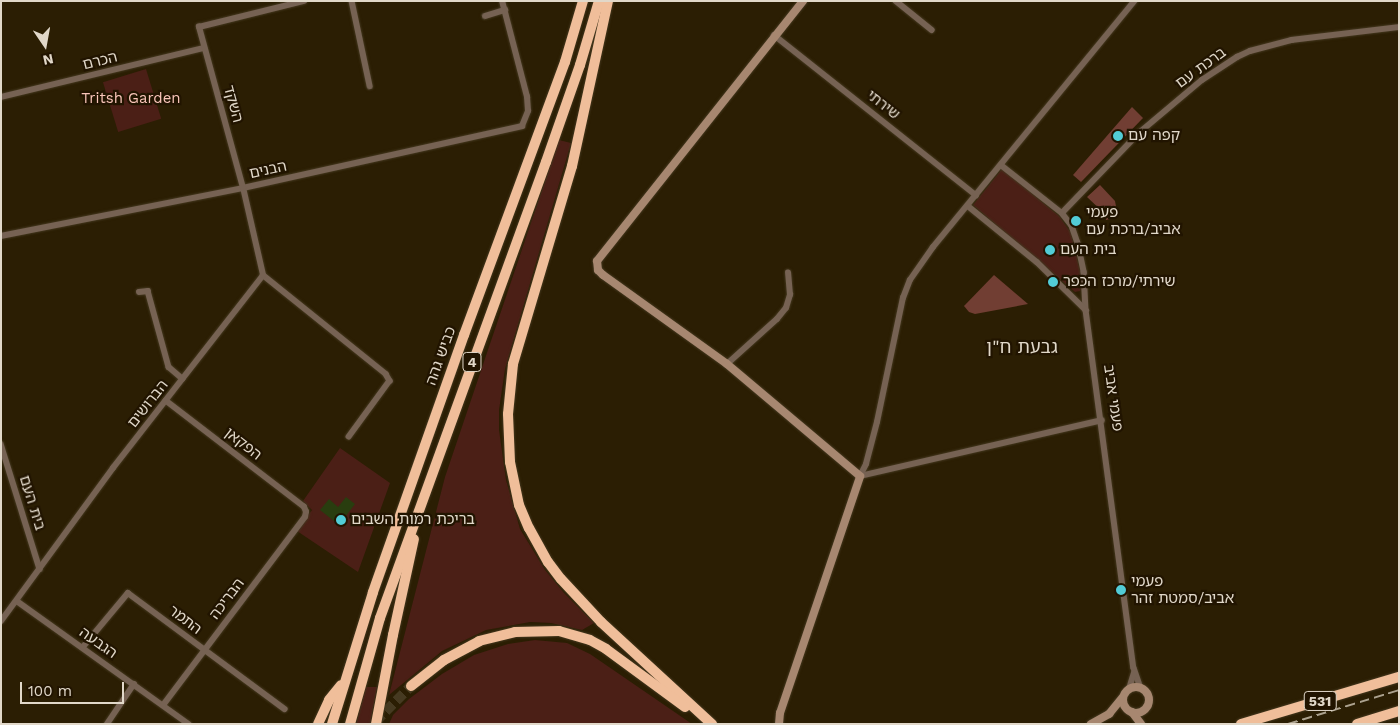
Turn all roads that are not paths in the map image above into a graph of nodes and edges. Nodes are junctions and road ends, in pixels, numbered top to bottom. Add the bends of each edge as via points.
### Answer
1 (304, 1) edge
2 (352, 1) edge
3 (502, 1) edge
4 (583, 1) edge
5 (599, 1) edge
6 (608, 1) edge
7 (803, 1) edge
8 (896, 1) edge
9 (1134, 1) edge
10 (505, 10) junction
11 (485, 16) dead end
12 (1399, 27) edge
13 (932, 30) dead end
14 (774, 35) junction
15 (204, 48) junction
16 (370, 86) dead end
17 (1, 98) edge
18 (1001, 165) junction
19 (243, 188) junction
20 (976, 196) junction
21 (968, 206) junction
22 (1062, 213) junction
23 (1, 236) edge
24 (788, 273) dead end
25 (263, 275) junction
26 (139, 292) dead end
27 (1086, 310) junction
28 (727, 364) junction
29 (184, 379) junction
30 (166, 401) junction
31 (1102, 420) junction
32 (349, 437) dead end
33 (1, 444) edge
34 (436, 462) junction
35 (860, 476) junction
36 (304, 508) joint
37 (40, 569) junction
38 (17, 601) junction
39 (1, 622) edge
40 (83, 647) junction
41 (205, 650) junction
42 (1134, 668) junction
43 (1399, 677) edge
44 (346, 678) junction
45 (134, 684) junction
46 (411, 686) tunnel mouth
47 (1141, 688) junction
48 (1127, 692) junction
49 (164, 704) junction
50 (285, 709) dead end
51 (1144, 710) junction
52 (1131, 711) junction
53 (1399, 711) edge
54 (1109, 714) junction
55 (107, 724) edge
56 (189, 724) edge
57 (318, 724) edge
58 (332, 724) edge
59 (350, 724) edge
60 (376, 724) edge
61 (708, 724) edge
62 (712, 724) edge
63 (779, 724) edge
64 (1091, 724) edge
65 (1141, 724) edge
66 (1241, 724) edge
67 (1357, 724) edge

1 - 15 street, השקד via 198,27
2 - 16 street
3 - 10 street
4 - 44 highway, כביש גהה / 4 via 565,62 373,592
5 - 34 highway, כביש גהה / 4 via 577,74
6 - 62 highway via 572,166 514,364 508,414 510,462 529,528 557,574 601,622
7 - 14 street
8 - 13 street
9 - 18 street
10 - 11 street
10 - 19 street, הבנים via 527,97 528,111 522,126
12 - 22 street, ברכת עם via 1292,40 1237,57 1202,80 1140,132
14 - 20 street, שירתי
14 - 28 street via 597,261 598,270 603,275
15 - 17 street, הכרם
15 - 19 street, השקד
18 - 20 street
18 - 22 street, פעמי אביב
19 - 23 street, הבנים
19 - 25 street
20 - 21 street
21 - 27 street via 1030,255
21 - 35 street via 933,247 906,288 877,422
22 - 27 street, פעמי אביב via 1072,226 1078,243 1084,272
24 - 28 street via 790,295 786,308
25 - 29 street, הברושים
25 - 32 street via 342,337 390,381
26 - 29 street via 148,291 168,367
27 - 31 street, פעמי אביב
28 - 35 street
29 - 30 street, הברושים
30 - 36 street, הפקאן
30 - 37 street, הברושים via 112,468
31 - 35 street
31 - 42 street, פעמי אביב
33 - 37 street, בית העם
34 - 59 highway, כביש גהה / 4 via 380,618
34 - 60 highway via 408,564
35 - 63 street via 782,704
36 - 41 street, הבריכה via 305,517
37 - 38 street, הברושים
38 - 39 street, הברושים
38 - 40 street, הגבעה
40 - 41 street, התמר via 128,593
40 - 45 street, הגבעה
41 - 49 street, הבריכה
41 - 50 street, התמר
42 - 47 street, פעמי אביב
42 - 48 street, פעמי אביב via 1133,683
43 - 66 highway, 531
44 - 57 highway
44 - 58 highway, כביש גהה / 4
45 - 49 street, הגבעה
45 - 55 street
46 - 61 highway via 444,660 479,641 516,632 559,631 590,640 606,649
47 - 48 street
47 - 51 street via 1148,697
48 - 52 street via 1124,703
48 - 54 street
49 - 56 street, הגבעה
51 - 52 street
51 - 65 street
52 - 54 street
52 - 65 street
53 - 67 highway
54 - 64 street

